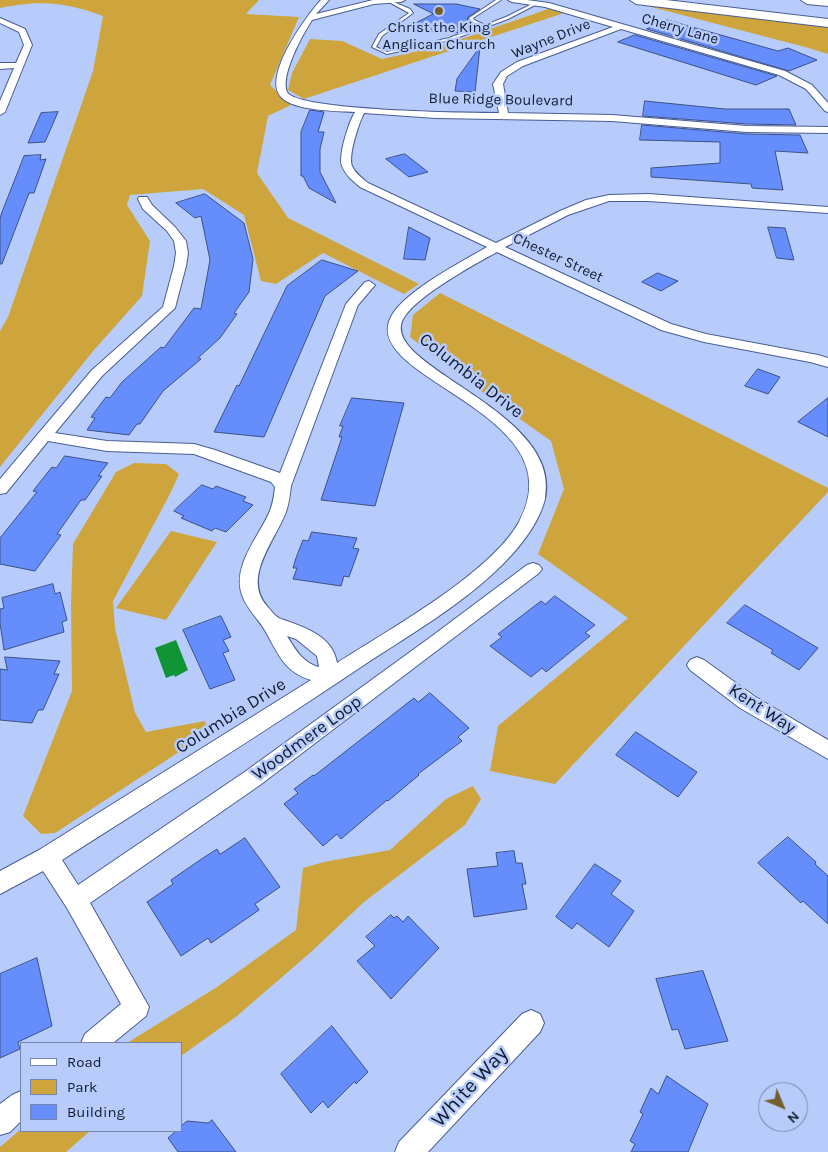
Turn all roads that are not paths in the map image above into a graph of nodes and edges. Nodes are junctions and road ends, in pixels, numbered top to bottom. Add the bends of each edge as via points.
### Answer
1 (325, 0) edge
2 (401, 0) edge
3 (499, 0) edge
4 (512, 0) edge
5 (636, 0) edge
6 (807, 0) edge
7 (390, 1) edge
8 (828, 2) edge
9 (537, 3) junction
10 (308, 19) junction
11 (0, 20) edge
12 (828, 23) edge
13 (484, 26) junction
14 (622, 26) junction
15 (21, 65) junction
16 (0, 66) edge
17 (362, 109) junction
18 (828, 109) edge
19 (0, 112) edge
20 (504, 116) junction
21 (828, 130) edge
22 (143, 199) dead end
23 (828, 210) edge
24 (497, 248) junction
25 (369, 285) dead end
26 (828, 363) edge
27 (44, 436) junction
28 (283, 486) junction
29 (0, 489) edge
30 (533, 569) dead end
31 (270, 622) junction
32 (697, 665) dead end
33 (330, 678) junction
34 (828, 750) edge
35 (47, 857) junction
36 (0, 883) edge
37 (75, 900) junction
38 (530, 1023) dead end
39 (95, 1042) edge
40 (20, 1105) edge
41 (0, 1122) edge
42 (410, 1152) edge

1 - 10 street, Blue Ridge Boulevard
2 - 7 street
3 - 13 lane via 471,18 472,22
4 - 9 street, Cherry Lane
5 - 12 highway
6 - 8 highway
7 - 10 street
7 - 13 lane via 411,14 380,35 374,48 387,53 450,39
9 - 13 lane
9 - 14 street, Cherry Lane
10 - 17 street, Blue Ridge Boulevard via 282,74 280,89 284,96 316,105
11 - 15 street via 25,36 28,45
14 - 18 street, Cherry Lane via 782,73 809,86
14 - 20 street, Wayne Drive via 520,64 504,74 498,84
15 - 16 street
15 - 19 street
17 - 20 street, Blue Ridge Boulevard
17 - 24 street, Chester Street via 353,124 346,164 352,175 364,185
20 - 21 street, Blue Ridge Boulevard
22 - 27 street via 180,241 180,266 169,308 97,373
23 - 24 street, Columbia Drive via 633,197 591,200
24 - 26 street, Chester Street via 666,327
24 - 33 street, Columbia Drive via 414,299 398,315 394,332 401,346 419,364 494,416 524,445 533,457 538,473 539,490 535,506 510,545 485,571
25 - 28 street via 352,304
27 - 28 street via 107,446 210,453 269,474
27 - 29 street
28 - 31 street via 281,503 251,566 249,580 249,592 255,606
30 - 37 street, Woodmere Loop via 253,778
31 - 33 street via 283,647 302,669
31 - 33 street via 303,634 326,652
32 - 34 street, Kent Way via 747,702
33 - 35 street, Columbia Drive
35 - 36 street, Columbia Drive
35 - 37 street
37 - 39 street via 138,1007
38 - 42 street, White Way
40 - 41 street

